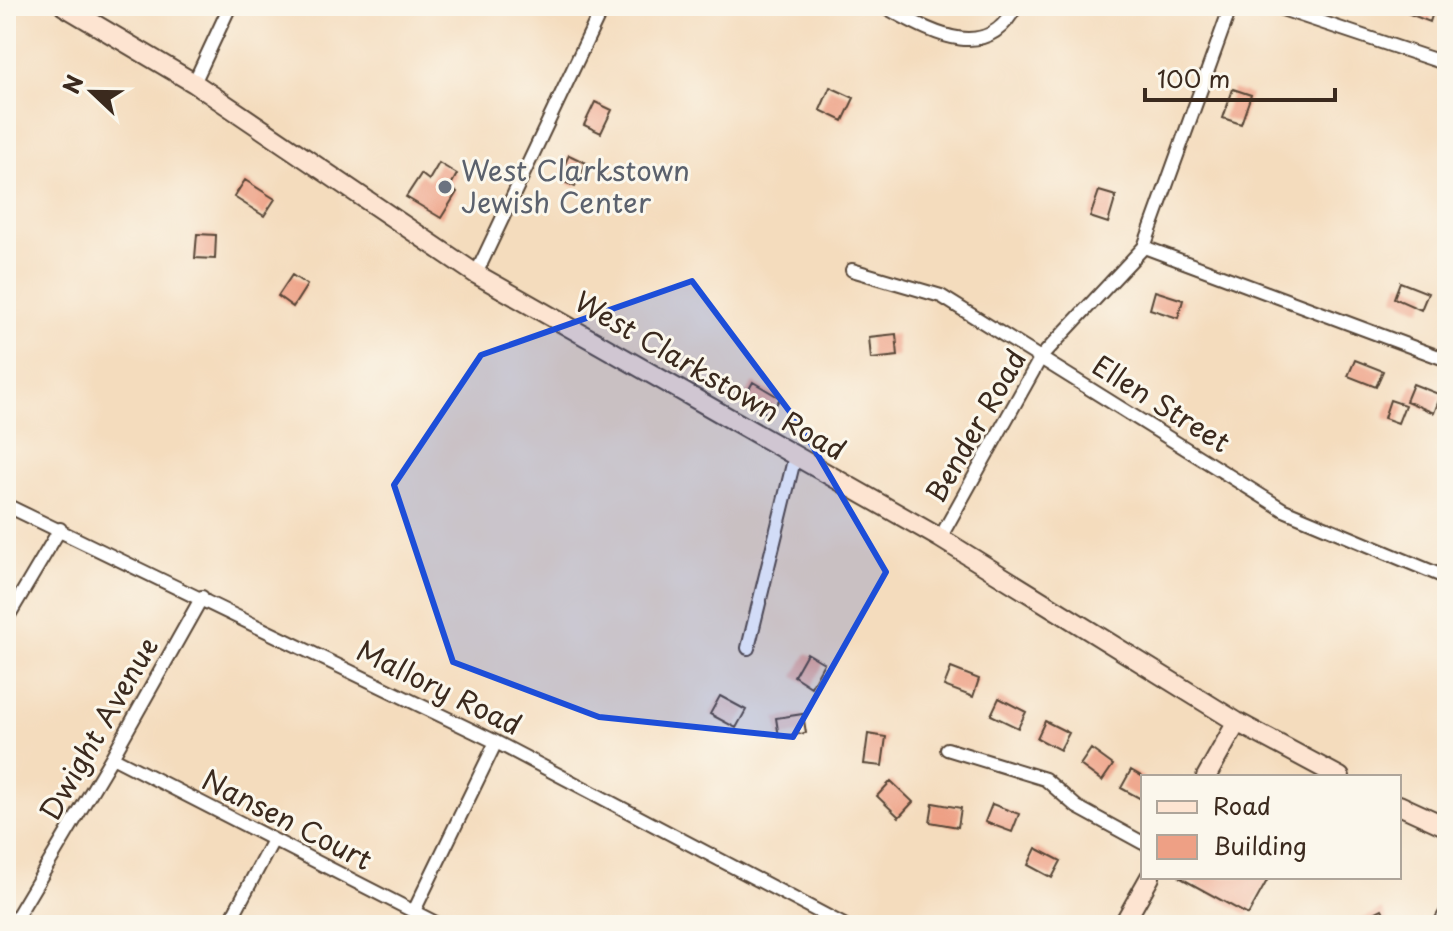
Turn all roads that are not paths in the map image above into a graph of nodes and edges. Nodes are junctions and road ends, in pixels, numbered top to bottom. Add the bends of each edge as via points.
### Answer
1 (64, 6) edge
2 (230, 6) edge
3 (603, 6) edge
4 (883, 6) edge
5 (1016, 6) edge
6 (1231, 6) edge
7 (1273, 6) edge
8 (1447, 64) edge
9 (194, 83) junction
10 (1144, 247) junction
11 (852, 270) dead end
12 (476, 274) junction
13 (1041, 357) junction
14 (1447, 360) edge
15 (795, 456) junction
16 (6, 505) edge
17 (60, 529) junction
18 (940, 538) junction
19 (1447, 578) edge
20 (202, 597) junction
21 (6, 620) edge
22 (748, 648) dead end
23 (1237, 722) junction
24 (496, 742) junction
25 (947, 749) dead end
26 (112, 757) junction
27 (1207, 775) edge
28 (1336, 775) edge
29 (1401, 806) edge
30 (1447, 827) edge
31 (273, 840) junction
32 (1141, 842) edge
33 (1149, 879) edge
34 (414, 911) junction
35 (1447, 911) edge
36 (12, 925) edge
37 (228, 925) edge
38 (440, 925) edge
39 (844, 925) edge
40 (1123, 925) edge
41 (1439, 925) edge

1 - 9 street, West Clarkstown Road
2 - 9 street
3 - 12 street
4 - 5 street via 935,33 970,42 1007,24
6 - 10 street, Bender Road
7 - 8 street
9 - 12 street, West Clarkstown Road
10 - 13 street, Bender Road
10 - 14 street
11 - 13 street, Ellen Street via 941,296
12 - 15 street, West Clarkstown Road
13 - 18 street, Bender Road
13 - 19 street, Ellen Street via 1284,510
15 - 18 street, West Clarkstown Road
15 - 22 street
16 - 17 street, Mallory Road
17 - 20 street, Mallory Road
17 - 21 street
18 - 23 street, West Clarkstown Road
20 - 24 street, Mallory Road
20 - 26 street, Dwight Avenue
23 - 27 street
23 - 28 street, West Clarkstown Road
24 - 34 street
24 - 39 street, Mallory Road
25 - 32 street via 1045,779 1077,807
26 - 31 street, Nansen Court
26 - 36 street, Dwight Avenue
29 - 30 street
31 - 34 street, Nansen Court
31 - 37 street
33 - 40 street
34 - 38 street, Nansen Court
35 - 41 street

